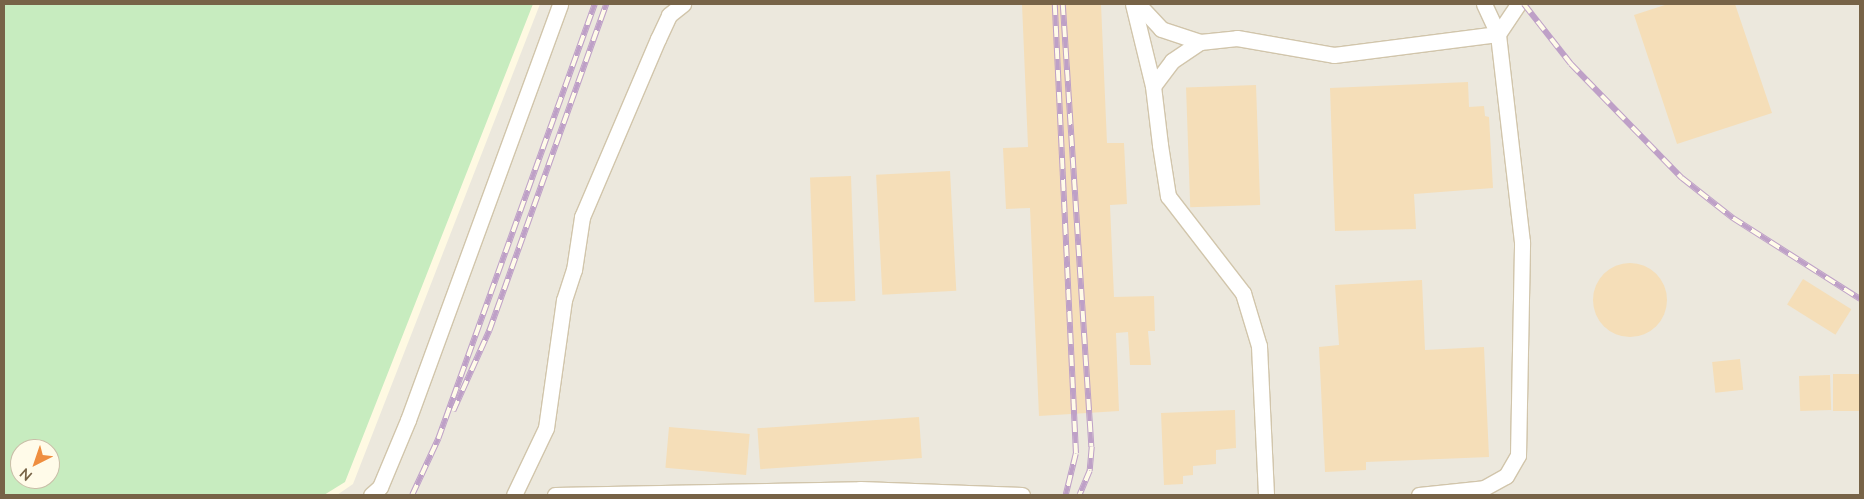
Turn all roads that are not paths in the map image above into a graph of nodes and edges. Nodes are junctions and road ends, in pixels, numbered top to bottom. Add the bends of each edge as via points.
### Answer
1 (560, 4) edge
2 (684, 4) edge
3 (1132, 4) edge
4 (1138, 4) edge
5 (1484, 4) edge
6 (1518, 4) edge
7 (1498, 34) junction
8 (1200, 42) junction
9 (1153, 86) junction
10 (372, 495) edge
11 (514, 495) edge
12 (555, 495) edge
13 (1022, 495) edge
14 (1266, 495) edge
15 (1419, 495) edge

1 - 10 lane via 415,403 380,487
2 - 11 lane via 670,15 658,39 582,217 574,270 564,300 546,428
3 - 9 lane
4 - 8 lane via 1161,29
5 - 7 lane
6 - 7 lane
7 - 8 lane via 1334,55 1237,38
7 - 15 lane via 1522,242 1518,455 1506,476 1484,488
8 - 9 lane via 1172,62
9 - 14 lane via 1168,196 1243,293 1259,346
12 - 13 lane via 860,489

